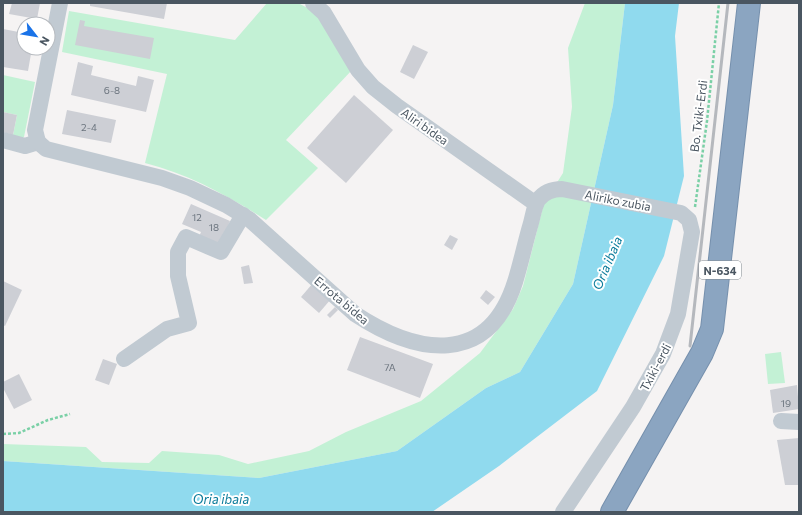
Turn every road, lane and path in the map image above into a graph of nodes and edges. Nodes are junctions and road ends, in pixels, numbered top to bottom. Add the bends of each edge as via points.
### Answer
1 (60, 3) edge
2 (313, 3) edge
3 (719, 3) edge
4 (749, 3) edge
5 (3, 140) edge
6 (38, 142) junction
7 (536, 204) junction
8 (242, 215) junction
9 (692, 232) junction
10 (124, 359) dead end
11 (70, 414) dead end
12 (781, 421) dead end
13 (799, 422) edge
14 (3, 434) edge
15 (562, 512) edge
16 (612, 512) edge

1 - 6 street via 35,130
2 - 7 street, Aliri bidea via 324,13 358,70 373,87
3 - 9 path, Bo. Txiki-Erdi
4 - 16 highway, N-634 via 712,329 702,353
5 - 6 street via 25,146
6 - 8 street, Errota bidea via 46,149 162,178 190,188
7 - 8 street, Errota bidea via 507,304 492,326 470,340 448,346 422,345 375,327 355,314
7 - 9 street, Aliriko zubia via 547,192 562,189 673,211 685,216
8 - 10 street via 221,252 186,238 178,252 178,268 189,323 167,329
9 - 15 street, Txiki-erdi via 678,314 663,354 633,407
11 - 14 path via 48,420 19,433
12 - 13 street

